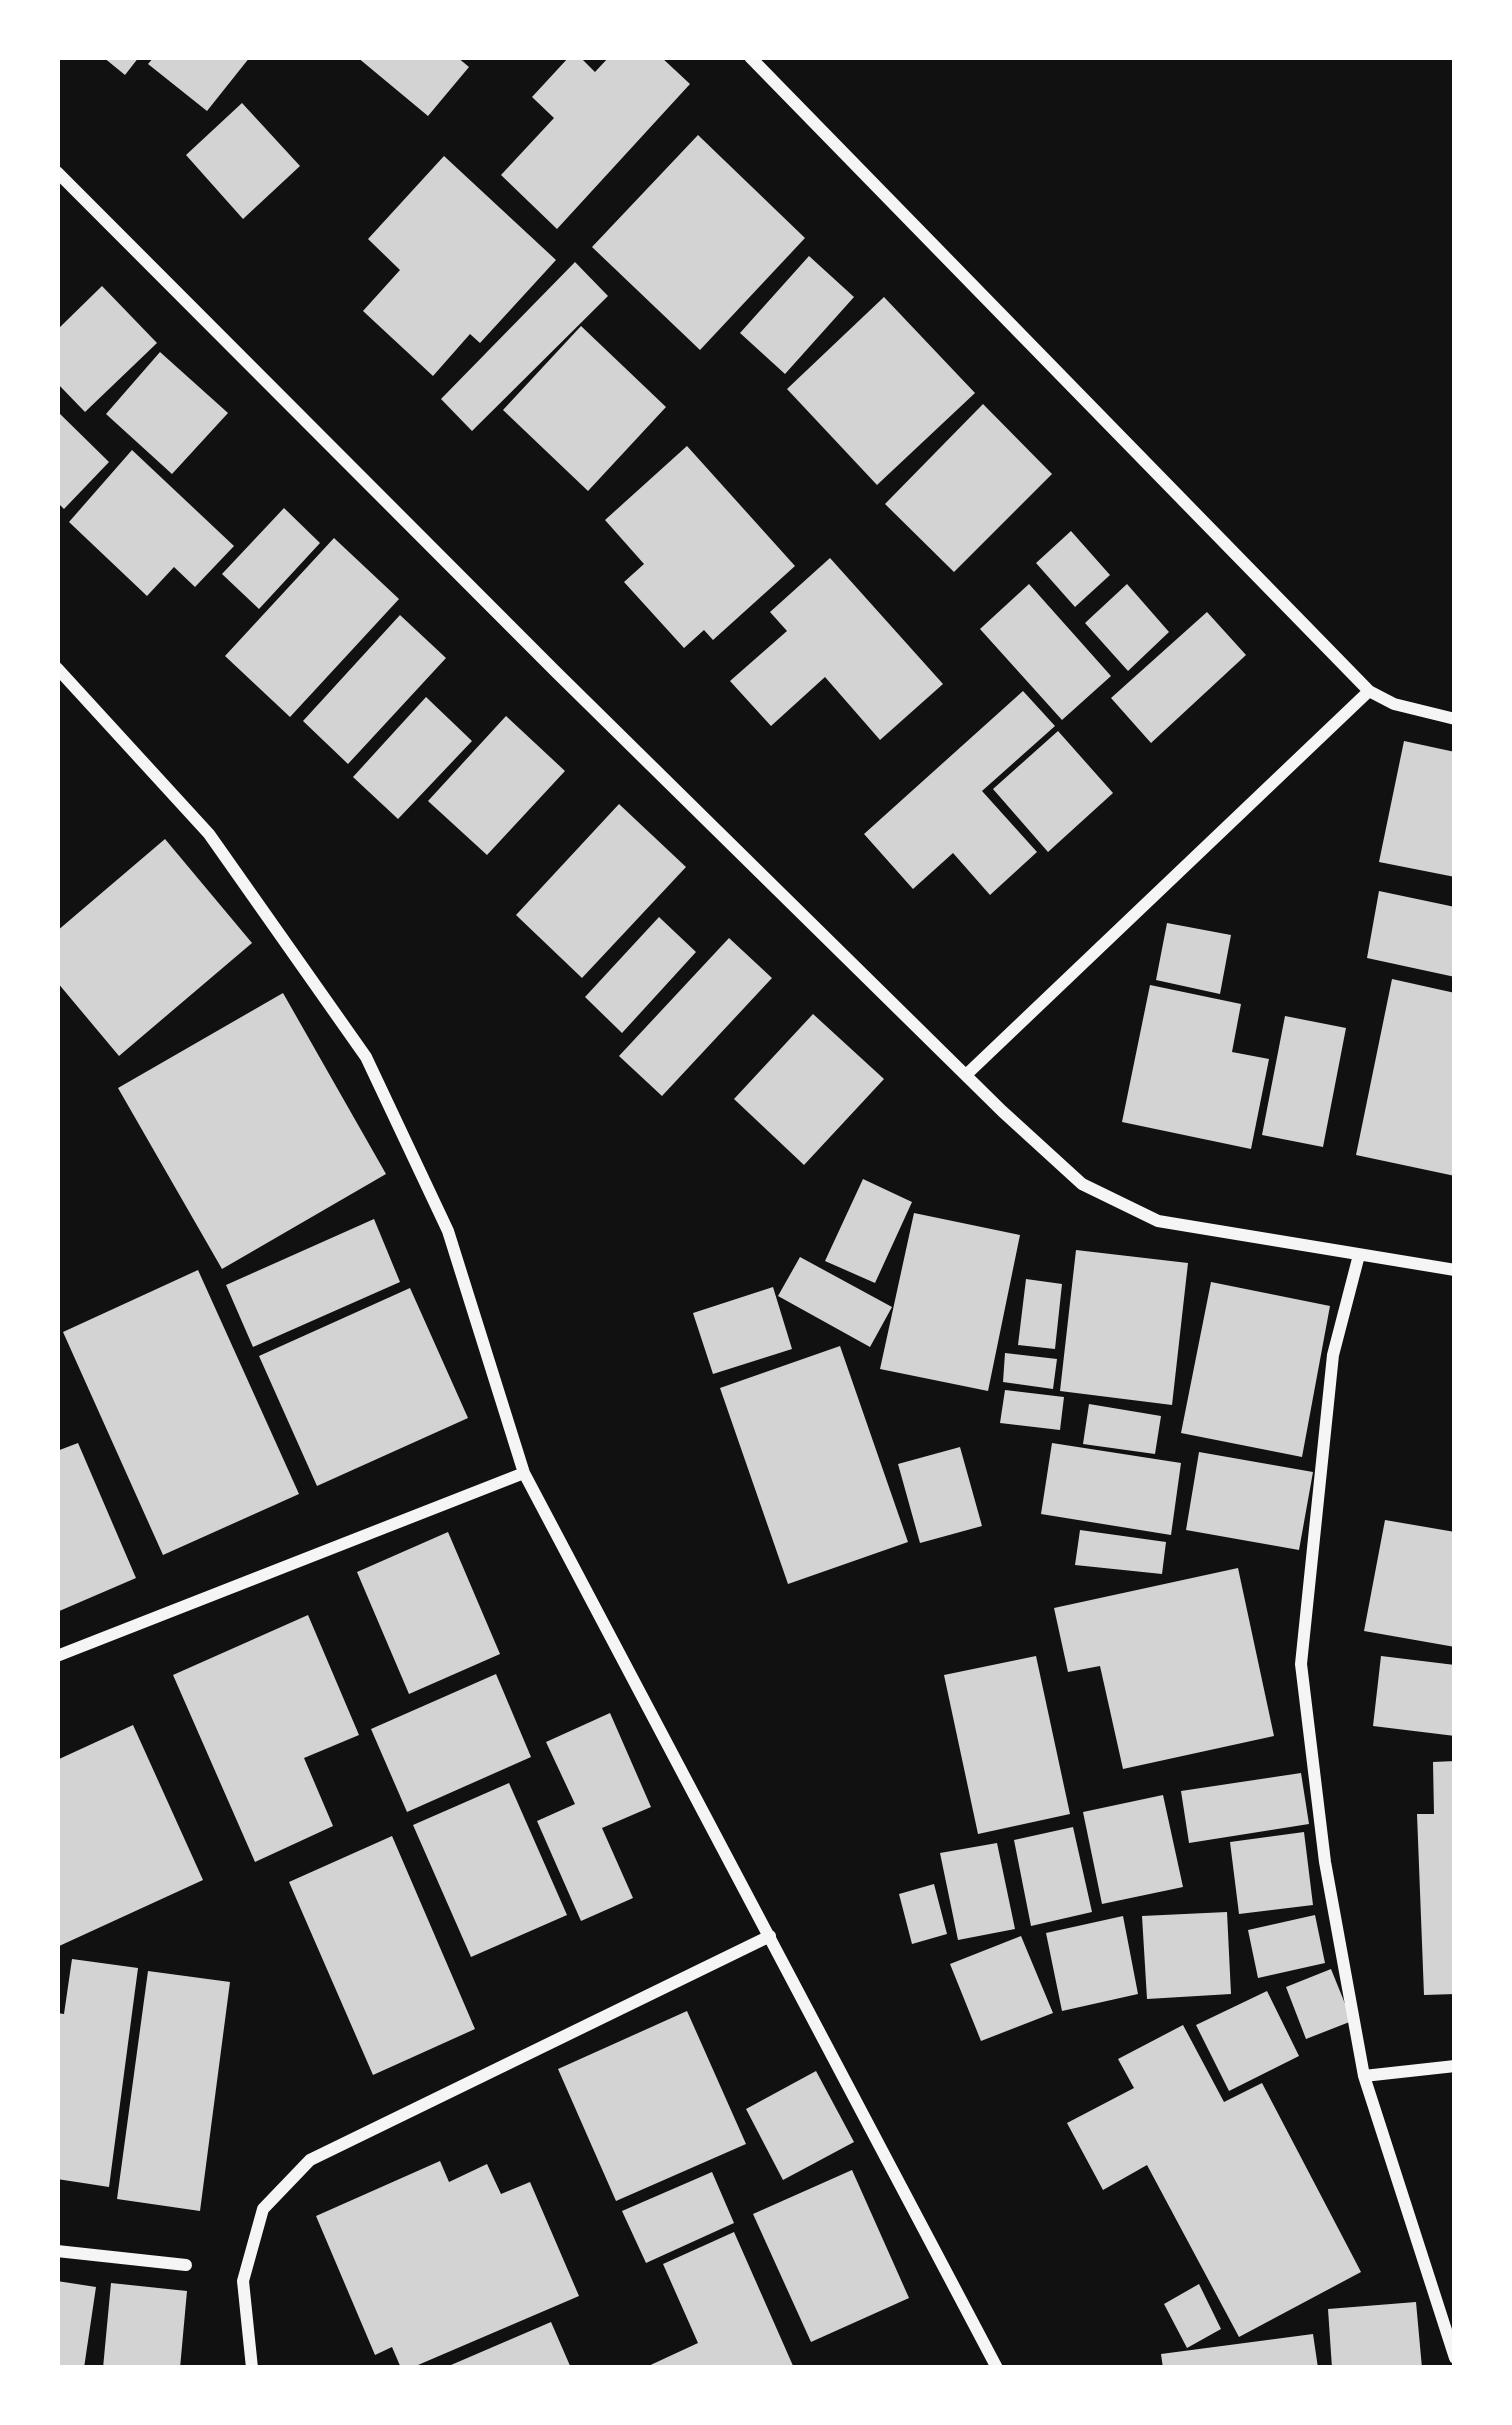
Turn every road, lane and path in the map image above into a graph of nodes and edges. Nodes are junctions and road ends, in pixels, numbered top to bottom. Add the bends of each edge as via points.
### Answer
1 (750, 57) edge
2 (57, 172) edge
3 (57, 668) edge
4 (1369, 691) junction
5 (1455, 719) edge
6 (967, 1074) junction
7 (1359, 1255) junction
8 (1455, 1270) edge
9 (524, 1473) junction
10 (57, 1656) edge
11 (770, 1936) junction
12 (1455, 2066) edge
13 (1364, 2076) junction
14 (57, 2251) edge
15 (186, 2265) dead end
16 (1455, 2358) edge
17 (252, 2368) edge
18 (997, 2368) edge

1 - 4 street
2 - 6 street
3 - 9 street via 209,834 366,1057 448,1231
4 - 5 street
4 - 6 street
6 - 7 street via 1082,1184 1158,1221
7 - 8 street
7 - 13 street via 1333,1354 1300,1664
9 - 10 street
9 - 11 street
11 - 17 street via 310,2160 263,2209 243,2281
11 - 18 street
12 - 13 street
13 - 16 street
14 - 15 street

